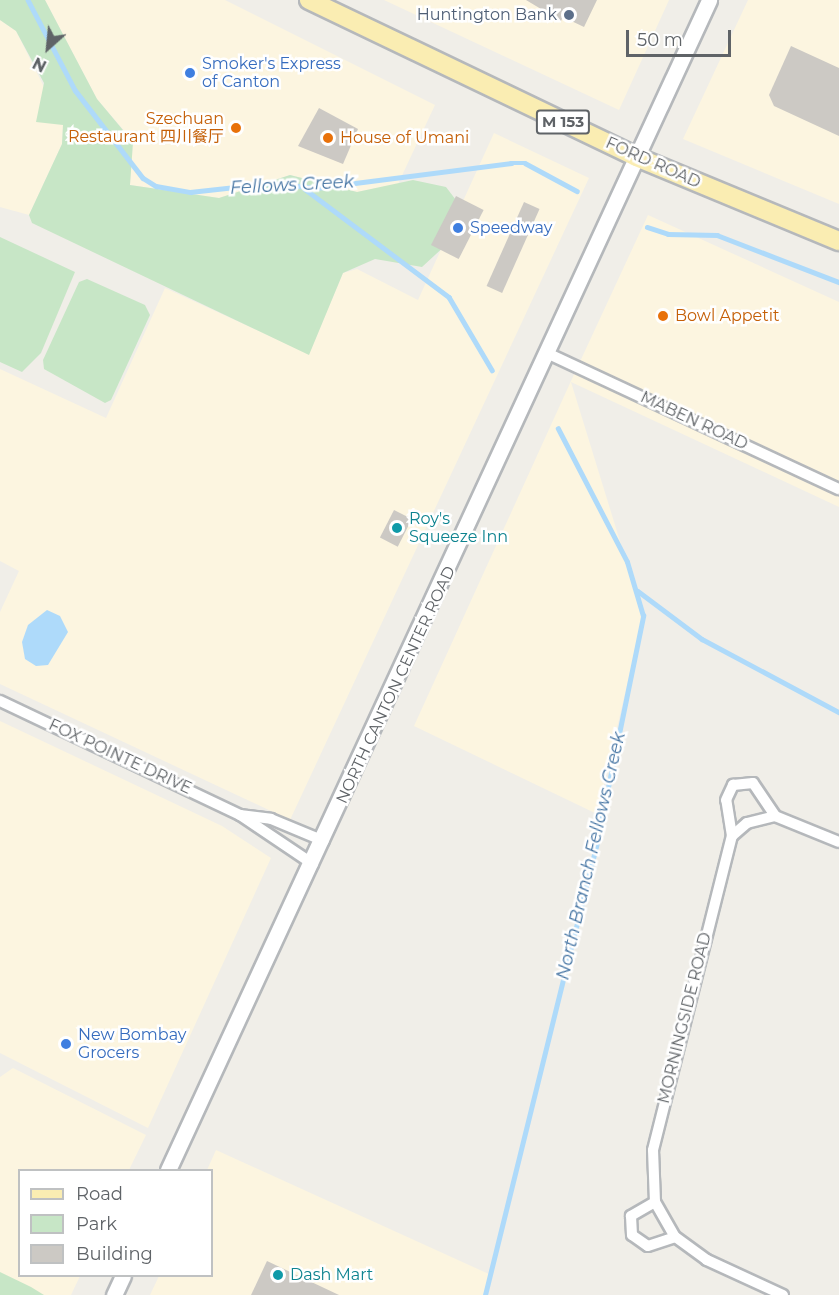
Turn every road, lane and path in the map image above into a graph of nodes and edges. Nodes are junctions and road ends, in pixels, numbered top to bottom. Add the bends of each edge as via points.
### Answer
1 (309, 0) edge
2 (709, 0) edge
3 (636, 157) junction
4 (839, 241) edge
5 (549, 354) junction
6 (839, 489) edge
7 (0, 701) edge
8 (240, 815) junction
9 (775, 816) junction
10 (732, 836) junction
11 (324, 841) junction
12 (839, 842) edge
13 (313, 864) junction
14 (168, 1169) edge
15 (655, 1202) junction
16 (675, 1237) junction
17 (122, 1277) edge
18 (114, 1295) edge
19 (783, 1295) edge

1 - 3 main road, FORD ROAD / M 153
2 - 3 main road, NORTH CANTON CENTER ROAD
3 - 4 main road, FORD ROAD / M 153
3 - 5 main road, NORTH CANTON CENTER ROAD
5 - 6 street, MABEN ROAD
5 - 11 main road, NORTH CANTON CENTER ROAD
7 - 8 street, FOX POINTE DRIVE
8 - 11 street via 271,819
8 - 13 street
9 - 10 street via 754,819
9 - 10 street, MORNINGSIDE ROAD via 753,783 733,785 726,800
9 - 12 street
10 - 15 street, MORNINGSIDE ROAD via 653,1150
11 - 13 main road, NORTH CANTON CENTER ROAD
13 - 14 main road, NORTH CANTON CENTER ROAD
15 - 16 street, MORNINGSIDE ROAD
15 - 16 street via 632,1216 632,1235 648,1246
16 - 19 street, MORNINGSIDE ROAD via 707,1260
17 - 18 main road

